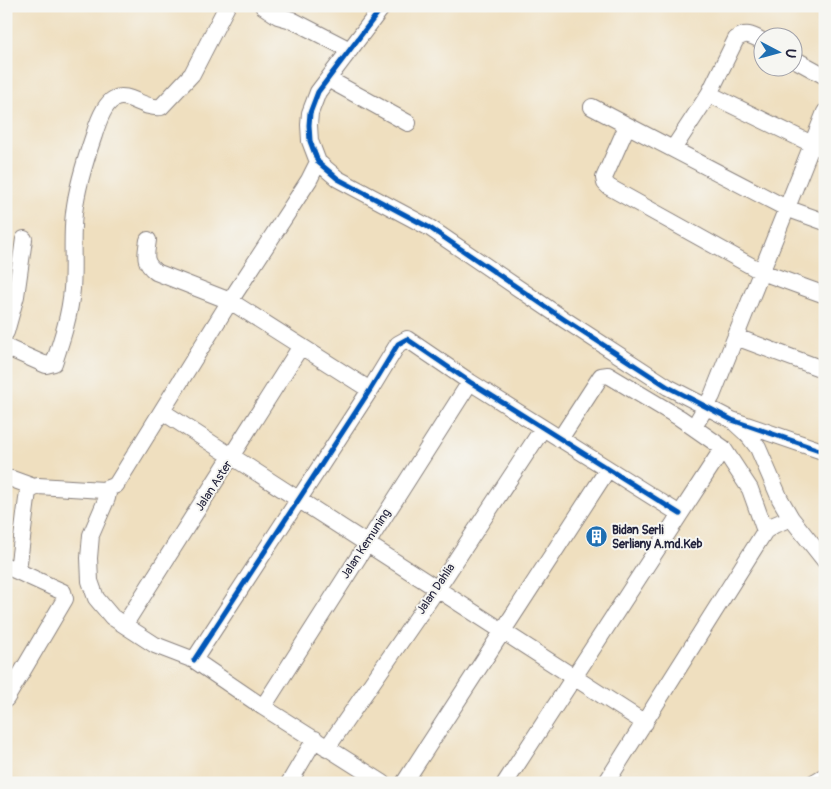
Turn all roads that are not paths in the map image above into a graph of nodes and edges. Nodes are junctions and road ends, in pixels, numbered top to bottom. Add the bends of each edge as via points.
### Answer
1 (227, 6) edge
2 (264, 6) edge
3 (383, 6) edge
4 (754, 36) edge
5 (350, 50) junction
6 (804, 64) edge
7 (825, 76) edge
8 (328, 80) junction
9 (709, 94) junction
10 (592, 107) dead end
11 (825, 112) edge
12 (408, 123) dead end
13 (627, 126) junction
14 (818, 146) edge
15 (673, 149) junction
16 (318, 162) junction
17 (786, 208) junction
18 (825, 222) edge
19 (24, 239) dead end
20 (148, 240) dead end
21 (762, 272) junction
22 (825, 295) edge
23 (230, 301) junction
24 (6, 332) edge
25 (736, 337) junction
26 (6, 346) edge
27 (301, 346) junction
28 (825, 370) edge
29 (470, 382) junction
30 (370, 390) junction
31 (707, 408) junction
32 (162, 412) junction
33 (732, 420) junction
34 (694, 427) junction
35 (543, 428) junction
36 (560, 439) junction
37 (723, 448) junction
38 (825, 452) edge
39 (232, 457) junction
40 (608, 469) junction
41 (6, 479) edge
42 (34, 487) junction
43 (109, 488) junction
44 (298, 500) junction
45 (680, 514) junction
46 (791, 518) junction
47 (765, 531) junction
48 (366, 544) junction
49 (825, 561) edge
50 (12, 568) edge
51 (437, 589) junction
52 (125, 624) junction
53 (502, 631) junction
54 (194, 660) junction
55 (573, 677) junction
56 (6, 699) edge
57 (262, 707) junction
58 (645, 723) junction
59 (321, 743) junction
60 (825, 776) edge
61 (289, 783) edge
62 (383, 783) edge
63 (404, 783) edge
64 (505, 783) edge
65 (606, 783) edge
66 (813, 783) edge

1 - 26 street via 192,74 161,107 121,97 112,99 100,117 80,177 74,213 72,290 64,333 54,363 46,365
2 - 5 street via 278,16
3 - 5 street
4 - 9 street via 742,34 736,39
5 - 8 street
6 - 7 street
8 - 12 street
8 - 16 street via 318,92 310,113 310,141
9 - 14 street
9 - 15 street
10 - 13 street
11 - 14 street
13 - 15 street
13 - 21 street via 604,178 608,187
14 - 17 street
15 - 17 street
16 - 23 street
16 - 31 street via 338,179 430,228 653,378
17 - 18 street
17 - 21 street
19 - 24 street via 16,296
20 - 23 street via 148,266 156,272
21 - 22 street
21 - 25 street
23 - 27 street
23 - 32 street
25 - 28 street
25 - 31 street
27 - 30 street
27 - 39 street, Jalan Aster
29 - 30 street via 406,339 398,344
29 - 35 street
29 - 48 street, Jalan Kemuning
30 - 44 street
31 - 33 street
31 - 34 street
32 - 39 street
32 - 43 street via 116,485
33 - 38 street
33 - 46 street via 758,448
34 - 36 street via 605,375 601,376
34 - 37 street
35 - 36 street
35 - 51 street, Jalan Dahlia
36 - 40 street
37 - 45 street
37 - 47 street via 750,488
39 - 44 street
39 - 52 street, Jalan Aster
40 - 45 street
40 - 53 street
41 - 42 street
42 - 43 street
42 - 50 street via 26,497
43 - 52 street via 91,535 90,581 96,598 112,617
44 - 48 street
44 - 54 street
45 - 55 street
46 - 47 street
46 - 49 street
47 - 58 street
48 - 51 street
48 - 57 street, Jalan Kemuning
50 - 56 street via 63,592 65,599
51 - 53 street
51 - 59 street, Jalan Dahlia
52 - 54 street via 155,645
53 - 55 street
53 - 63 street
54 - 57 street
55 - 58 street
55 - 64 street
57 - 59 street
58 - 65 street
59 - 61 street, Jalan Dahlia
59 - 62 street
60 - 66 street

